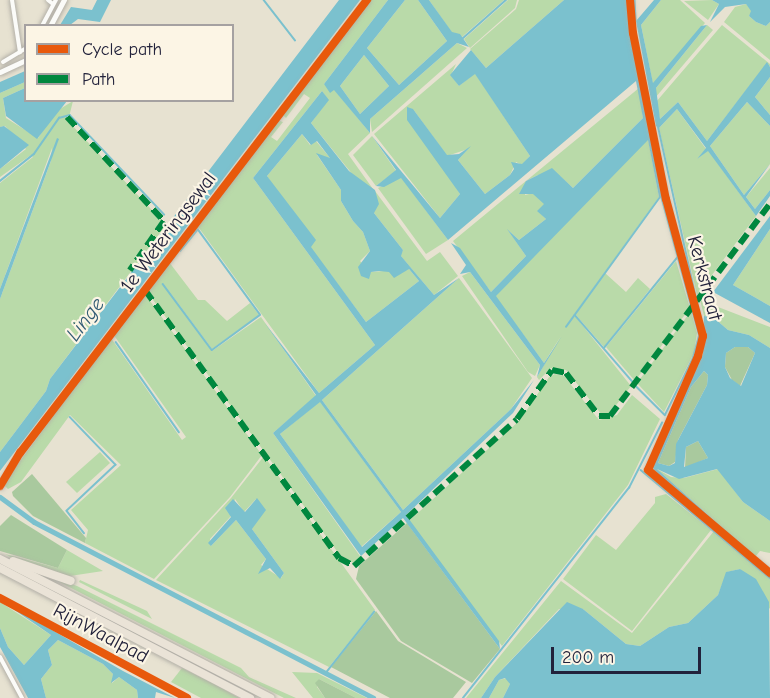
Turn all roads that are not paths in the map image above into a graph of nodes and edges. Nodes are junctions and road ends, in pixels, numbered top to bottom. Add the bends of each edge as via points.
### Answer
1 (12, 0) edge
2 (48, 0) edge
3 (64, 0) edge
4 (367, 0) edge
5 (630, 0) edge
6 (54, 2) edge
7 (43, 24) edge
8 (52, 24) edge
9 (24, 49) edge
10 (20, 52) junction
11 (24, 61) edge
12 (3, 62) dead end
13 (0, 72) edge
14 (0, 486) edge
15 (0, 558) edge
16 (0, 568) edge
17 (770, 573) edge
18 (71, 580) dead end
19 (0, 657) edge
20 (232, 688) junction
21 (22, 698) edge
22 (244, 698) edge
23 (250, 698) edge
24 (270, 698) edge

1 - 10 street
2 - 6 street
3 - 8 street
4 - 14 street, 1e Weteringsewal via 20,453
5 - 17 street, Kerkstraat via 666,199 703,336 648,470
6 - 7 street
9 - 10 street
10 - 12 street
11 - 13 street
15 - 18 highway
15 - 24 highway
16 - 20 highway
19 - 21 street
20 - 22 highway
20 - 23 highway

